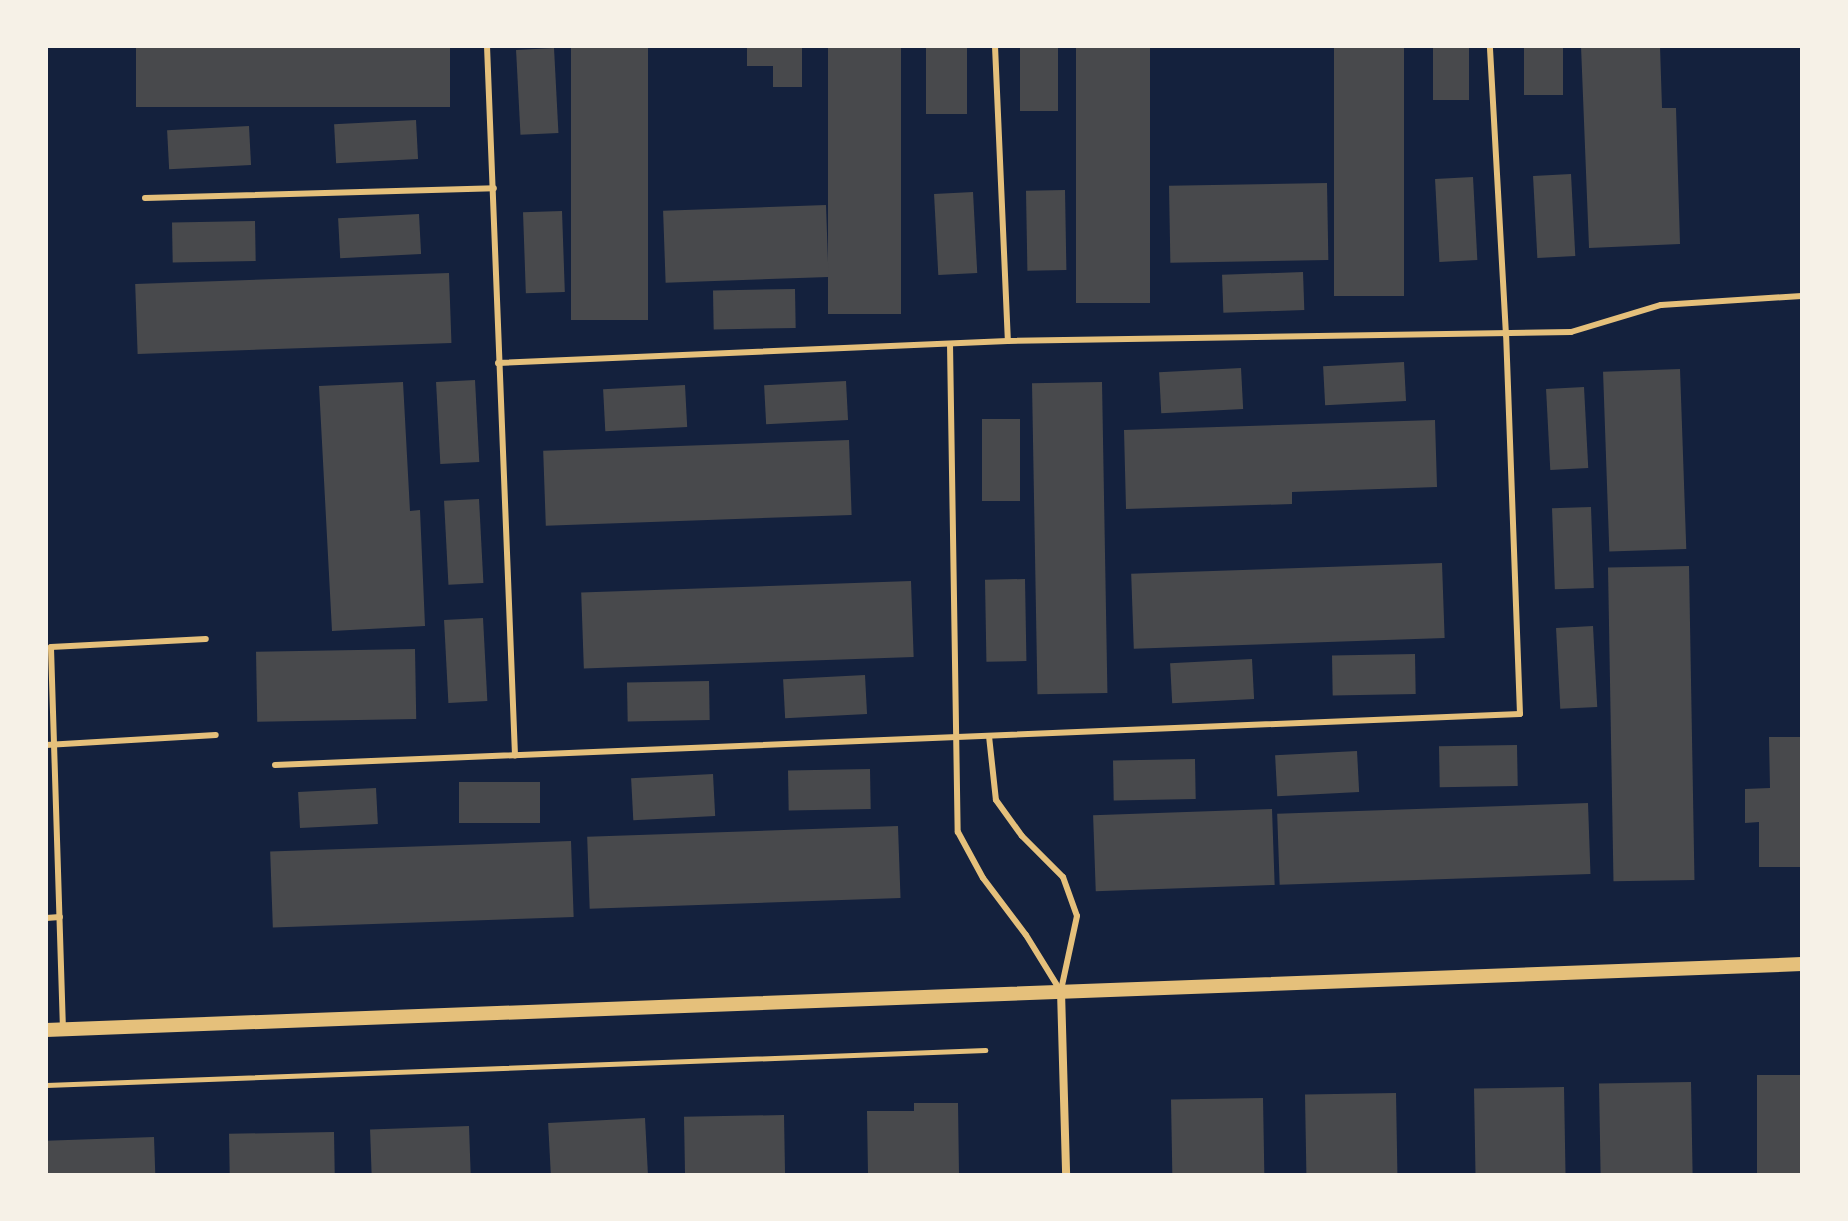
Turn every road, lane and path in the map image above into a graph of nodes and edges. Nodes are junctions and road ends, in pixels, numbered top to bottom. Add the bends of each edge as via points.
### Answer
1 (487, 46) edge
2 (995, 46) edge
3 (1490, 46) edge
4 (494, 188) junction
5 (145, 198) dead end
6 (1802, 296) edge
7 (1506, 335) junction
8 (1008, 341) junction
9 (950, 344) junction
10 (498, 363) junction
11 (206, 639) dead end
12 (49, 644) edge
13 (216, 735) dead end
14 (989, 736) junction
15 (957, 737) junction
16 (46, 745) edge
17 (55, 745) junction
18 (515, 755) junction
19 (275, 765) dead end
20 (60, 917) junction
21 (46, 918) edge
22 (1802, 964) edge
23 (1061, 990) junction
24 (46, 1030) edge
25 (63, 1030) junction
26 (985, 1050) dead end
27 (46, 1085) edge
28 (1066, 1175) edge

1 - 4 lane
2 - 8 lane
3 - 7 lane
4 - 5 lane
4 - 10 lane
6 - 7 lane via 1661,305 1571,332
7 - 8 lane
7 - 14 lane via 1520,714
8 - 9 lane
9 - 10 lane
9 - 15 lane
10 - 18 lane
11 - 12 lane
12 - 17 lane
13 - 17 lane
14 - 15 lane
14 - 23 lane via 996,800 1022,836 1063,877 1077,916
15 - 18 lane
15 - 23 lane via 958,832 983,878
16 - 17 lane
17 - 20 lane
18 - 19 lane
20 - 21 lane
20 - 25 lane
22 - 23 street
23 - 25 street
23 - 28 street
24 - 25 street
26 - 27 path

